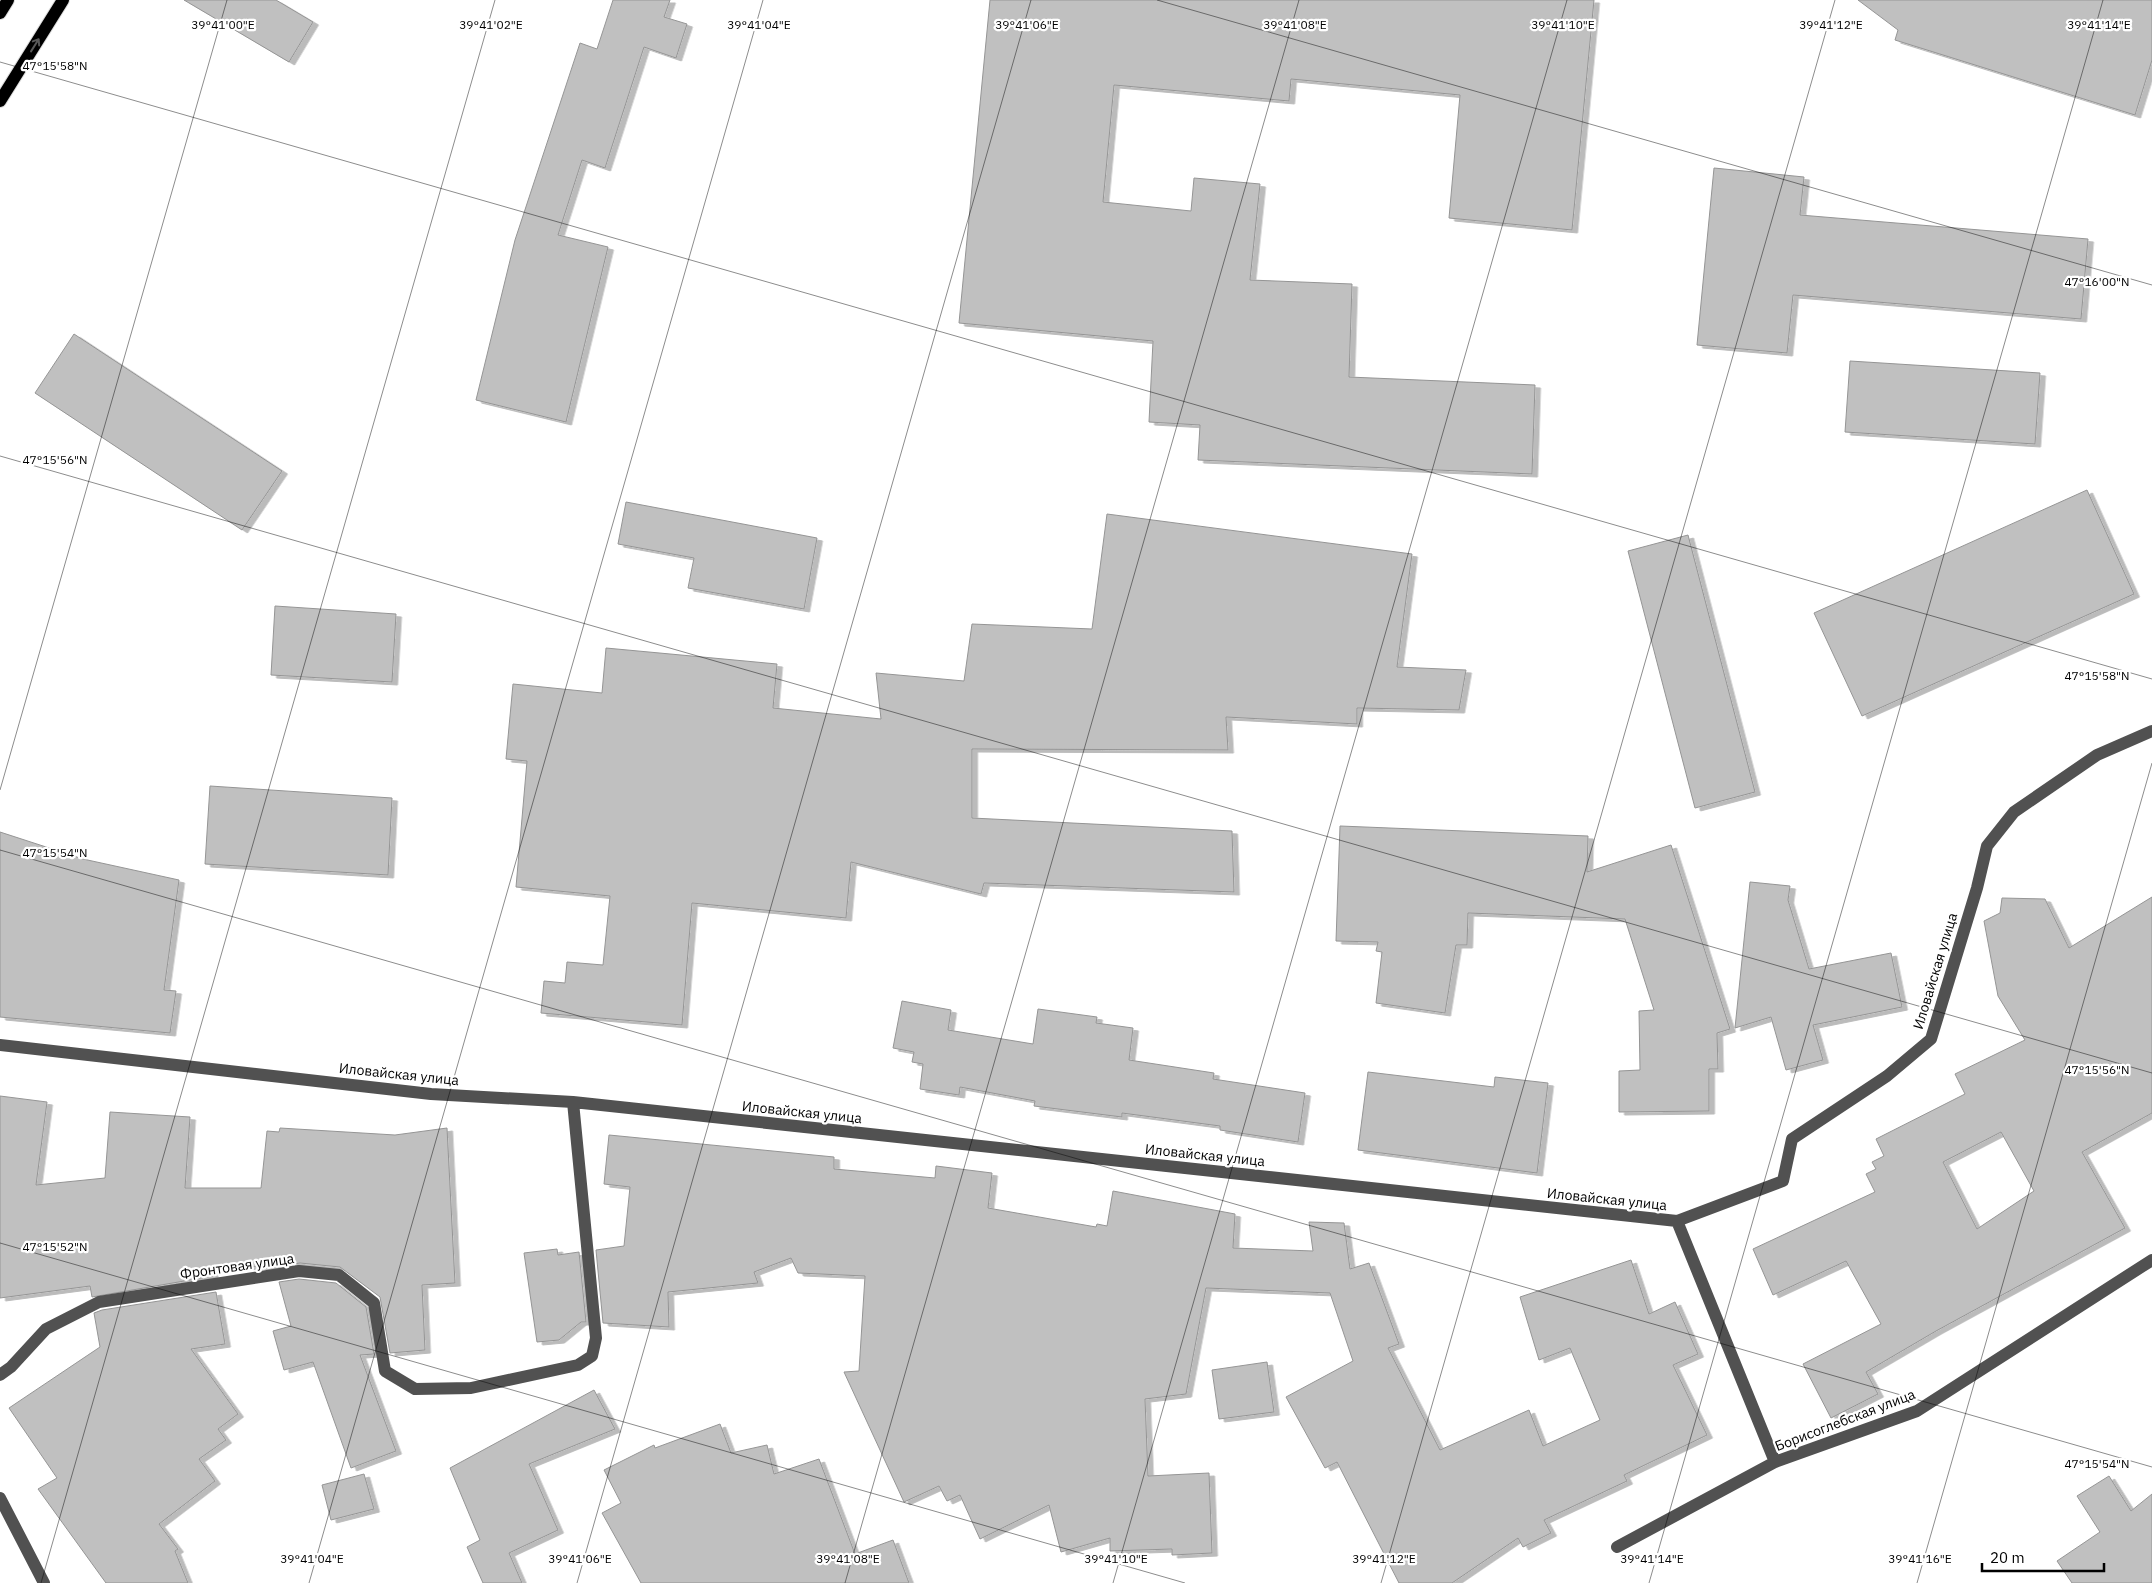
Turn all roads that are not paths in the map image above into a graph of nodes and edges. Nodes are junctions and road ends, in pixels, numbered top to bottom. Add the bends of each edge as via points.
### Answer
1 (8, 0) edge
2 (63, 0) edge
3 (0, 13) edge
4 (0, 101) edge
5 (2152, 731) edge
6 (0, 1045) edge
7 (573, 1102) junction
8 (1677, 1221) junction
9 (2152, 1260) edge
10 (0, 1375) edge
11 (1775, 1462) junction
12 (0, 1498) edge
13 (1617, 1547) dead end
14 (44, 1583) edge

1 - 3 main road
4 -> 2 main road
5 - 8 street, Иловайская улица via 2098,755 2014,812 1987,846 1931,1039 1887,1076 1792,1139 1783,1181
6 - 7 street, Иловайская улица via 431,1094
7 - 8 street, Иловайская улица
7 - 10 street, Фронтовая улица via 596,1338 592,1356 578,1364 472,1388 415,1389 385,1371 374,1303 339,1275 299,1271 99,1302 46,1329
8 - 11 street
9 - 11 street, Борисоглебская улица via 1917,1411
11 - 13 street, Борисоглебская улица
12 - 14 street

